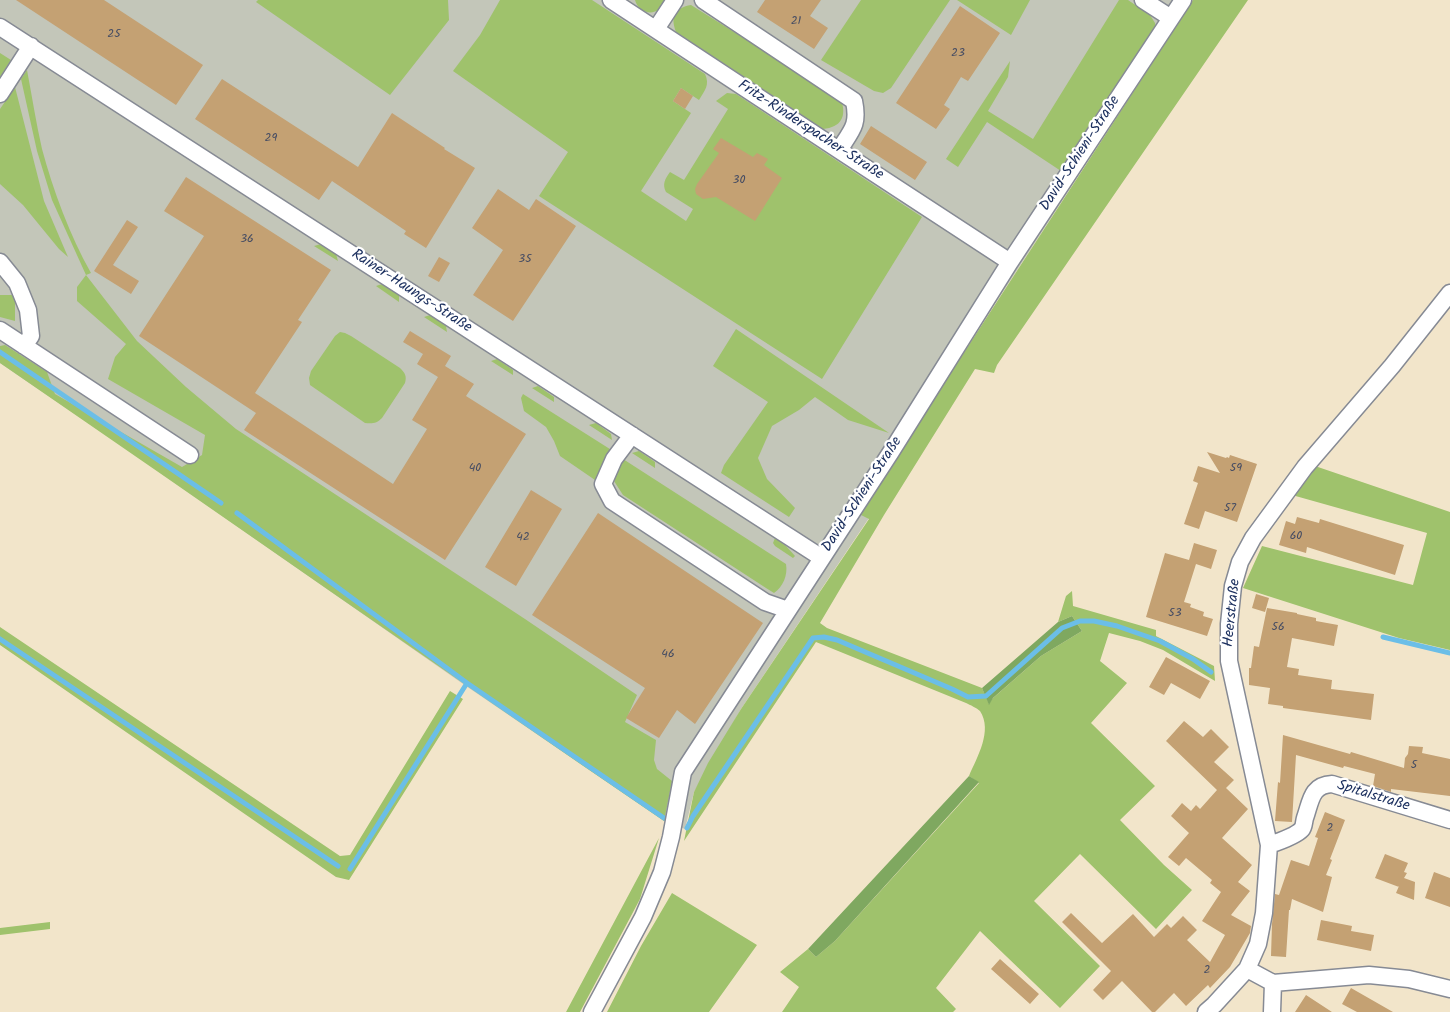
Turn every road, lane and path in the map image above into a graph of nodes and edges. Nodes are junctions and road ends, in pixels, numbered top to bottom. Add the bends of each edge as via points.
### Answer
1 (675, 0) edge
2 (703, 0) edge
3 (1143, 0) edge
4 (1183, 0) edge
5 (619, 2) edge
6 (1171, 18) junction
7 (0, 27) edge
8 (656, 29) junction
9 (31, 46) junction
10 (0, 94) edge
11 (839, 150) junction
12 (0, 262) edge
13 (1010, 262) junction
14 (1450, 293) edge
15 (0, 330) edge
16 (24, 346) junction
17 (632, 435) junction
18 (190, 455) dead end
19 (822, 558) junction
20 (788, 610) junction
21 (1450, 820) edge
22 (1270, 846) junction
23 (1247, 969) junction
24 (1273, 983) junction
25 (1450, 989) edge
26 (592, 1012) edge
27 (1206, 1012) edge
28 (1272, 1012) edge

1 - 8 street
2 - 11 street via 854,101 857,115 853,129
3 - 6 street
4 - 6 street, David-Schieni-Straße
5 - 8 street, Fritz-Rinderspacher-Straße
6 - 13 street, David-Schieni-Straße
7 - 9 street, Rainer-Haungs-Straße
8 - 11 street, Fritz-Rinderspacher-Straße
9 - 10 street
9 - 17 street, Rainer-Haungs-Straße
11 - 13 street, Fritz-Rinderspacher-Straße
12 - 16 street via 17,283 28,310 31,336
13 - 19 street, David-Schieni-Straße
14 - 22 street, Heerstraße via 1305,467 1252,538 1240,562 1233,586 1229,661
15 - 16 street
16 - 18 street
17 - 19 street, Rainer-Haungs-Straße
17 - 20 street via 614,459 603,484 612,502 765,602
19 - 20 street, David-Schieni-Straße
20 - 26 street, David-Schieni-Straße via 683,772 662,872 643,917
21 - 22 street, Spitalstraße via 1332,784 1322,784 1312,798 1302,829
22 - 23 street, Heerstraße via 1264,914 1258,944
23 - 24 street
23 - 27 street, Heerstraße
24 - 25 street via 1369,975 1409,979
24 - 28 street

